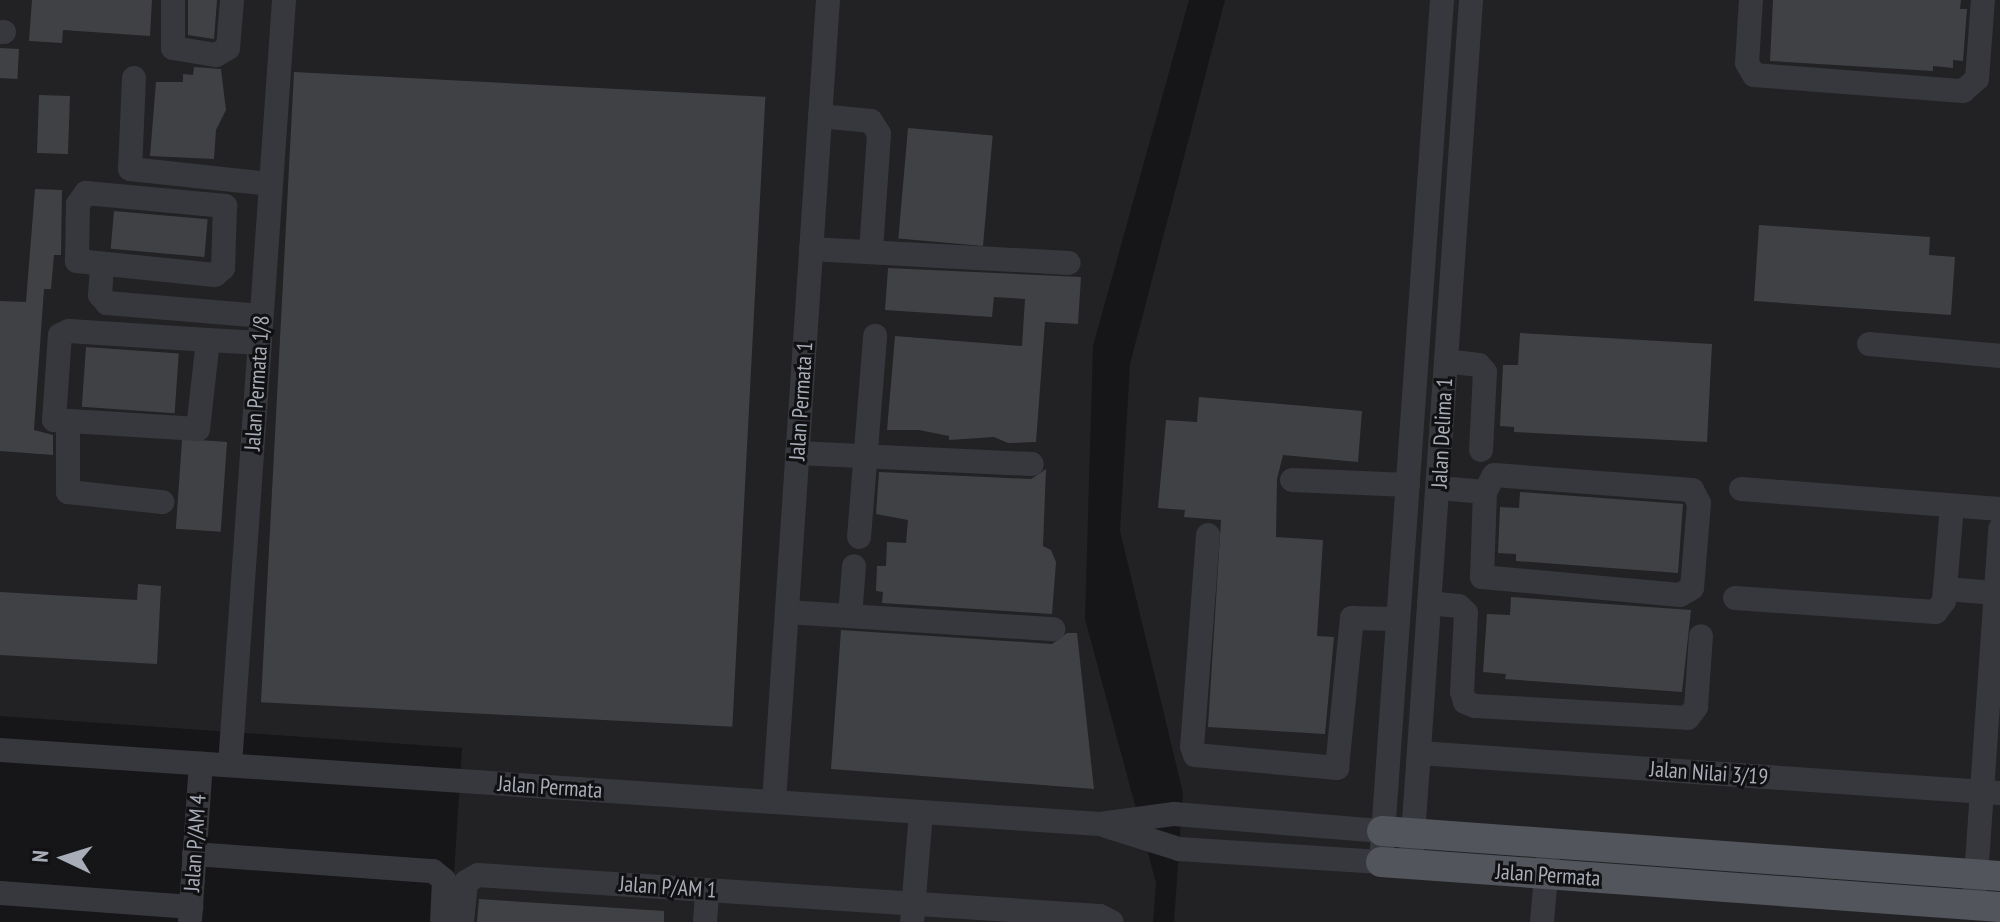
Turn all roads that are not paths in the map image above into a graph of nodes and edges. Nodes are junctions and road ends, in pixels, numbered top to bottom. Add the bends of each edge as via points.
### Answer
1 (173, 0) edge
2 (232, 0) edge
3 (284, 0) edge
4 (828, 0) edge
5 (1442, 0) edge
6 (1471, 0) edge
7 (1751, 0) edge
8 (1988, 2) edge
9 (134, 78) dead end
10 (820, 116) junction
11 (271, 184) junction
12 (811, 249) junction
13 (871, 252) junction
14 (1069, 263) dead end
15 (102, 267) junction
16 (261, 316) junction
17 (875, 336) dead end
18 (208, 340) junction
19 (259, 343) junction
20 (1869, 344) dead end
21 (2000, 356) edge
22 (1446, 361) junction
23 (68, 424) junction
24 (1481, 450) dead end
25 (797, 453) junction
26 (865, 456) junction
27 (1032, 464) dead end
28 (1292, 480) dead end
29 (1408, 485) junction
30 (1439, 488) junction
31 (1741, 489) dead end
32 (1485, 492) junction
33 (162, 502) dead end
34 (1952, 506) junction
35 (2000, 509) edge
36 (2000, 529) edge
37 (1208, 535) dead end
38 (859, 537) dead end
39 (2000, 544) edge
40 (854, 566) dead end
41 (1945, 589) junction
42 (1996, 593) junction
43 (1735, 598) dead end
44 (1429, 603) junction
45 (787, 612) junction
46 (850, 616) junction
47 (1395, 619) junction
48 (1053, 629) dead end
49 (1701, 636) dead end
50 (1996, 662) edge
51 (0, 750) edge
52 (1419, 753) junction
53 (201, 763) junction
54 (230, 765) junction
55 (1991, 792) edge
56 (774, 802) junction
57 (921, 812) junction
58 (1100, 824) junction
59 (1382, 831) junction
60 (1413, 833) junction
61 (1549, 842) junction
62 (194, 854) junction
63 (1381, 862) junction
64 (1411, 865) junction
65 (1545, 875) junction
66 (1988, 875) edge
67 (707, 890) junction
68 (0, 893) edge
69 (1987, 906) edge
70 (78, 910) edge
71 (913, 913) edge
72 (190, 914) edge
73 (442, 922) edge
74 (462, 922) edge
75 (705, 922) edge
76 (1112, 922) edge
77 (1542, 922) edge

1 - 2 street via 173,48 216,55 228,48
3 - 11 street, Jalan Permata 1/8
4 - 10 street, Jalan Permata 1
5 - 29 street, Jalan Delima 1
6 - 22 street, Jalan Delima 1
7 - 8 street via 1747,63 1754,75 1963,91 1977,79
9 - 11 street via 130,169
10 - 12 street, Jalan Permata 1
10 - 13 street via 871,121 879,134
11 - 16 street, Jalan Permata 1/8
12 - 13 street
12 - 25 street, Jalan Permata 1
13 - 14 street
15 - 15 street via 77,261 74,252 78,204 86,193 216,202 227,211 224,264 215,275
15 - 16 street via 100,295 107,303
16 - 19 street, Jalan Permata 1/8
17 - 26 street
18 - 19 street
18 - 23 street via 198,429
18 - 23 street via 60,335 51,410 54,420
19 - 54 street, Jalan Permata 1/8
20 - 21 street
22 - 24 street via 1479,365 1485,372
22 - 30 street, Jalan Delima 1
23 - 33 street via 68,492
25 - 26 street
25 - 45 street, Jalan Permata 1
26 - 27 street
26 - 38 street
28 - 29 street
29 - 47 street, Jalan Delima 1
30 - 32 street
30 - 44 street, Jalan Delima 1
31 - 34 street
32 - 32 street via 1494,475 1692,490 1699,503 1692,588 1680,595 1491,581 1479,567
34 - 35 street
34 - 41 street
36 - 39 street
37 - 47 street via 1195,755 1337,768 1352,618
39 - 42 street
40 - 46 street
41 - 42 street
41 - 43 street via 1943,606 1931,613
42 - 50 street
44 - 49 street via 1459,606 1466,613 1462,692 1465,702 1475,706 1688,718 1697,706
44 - 52 street, Jalan Delima 1
45 - 46 street
45 - 56 street, Jalan Permata 1
46 - 48 street
47 - 59 street, Jalan Delima 1
50 - 55 street
51 - 53 street, Jalan Permata
52 - 55 street, Jalan Nilai 3/19
52 - 60 street, Jalan Delima 1
53 - 54 street, Jalan Permata
53 - 62 street, Jalan P/AM 4
54 - 56 street, Jalan Permata
55 - 66 street
56 - 57 street, Jalan Permata
57 - 58 street, Jalan Permata
57 - 71 street
58 - 59 street, Jalan Permata via 1174,814
58 - 63 street, Jalan Permata via 1179,849
59 - 60 main road, Jalan Permata
59 - 63 street, Jalan Delima 1
60 - 61 main road, Jalan Permata
60 - 64 street, Jalan Delima 1
61 - 65 street
61 - 66 main road, Jalan Permata
62 - 72 street, Jalan P/AM 4
62 - 73 street via 426,871 444,880
63 - 64 main road, Jalan Permata
64 - 65 main road, Jalan Permata
65 - 69 main road, Jalan Permata
65 - 77 street
66 - 69 street
67 - 71 street, Jalan P/AM 1
67 - 74 street, Jalan P/AM 1 via 473,875 465,887
67 - 75 street
68 - 70 street
70 - 72 street
71 - 76 street, Jalan P/AM 1 via 1100,916

